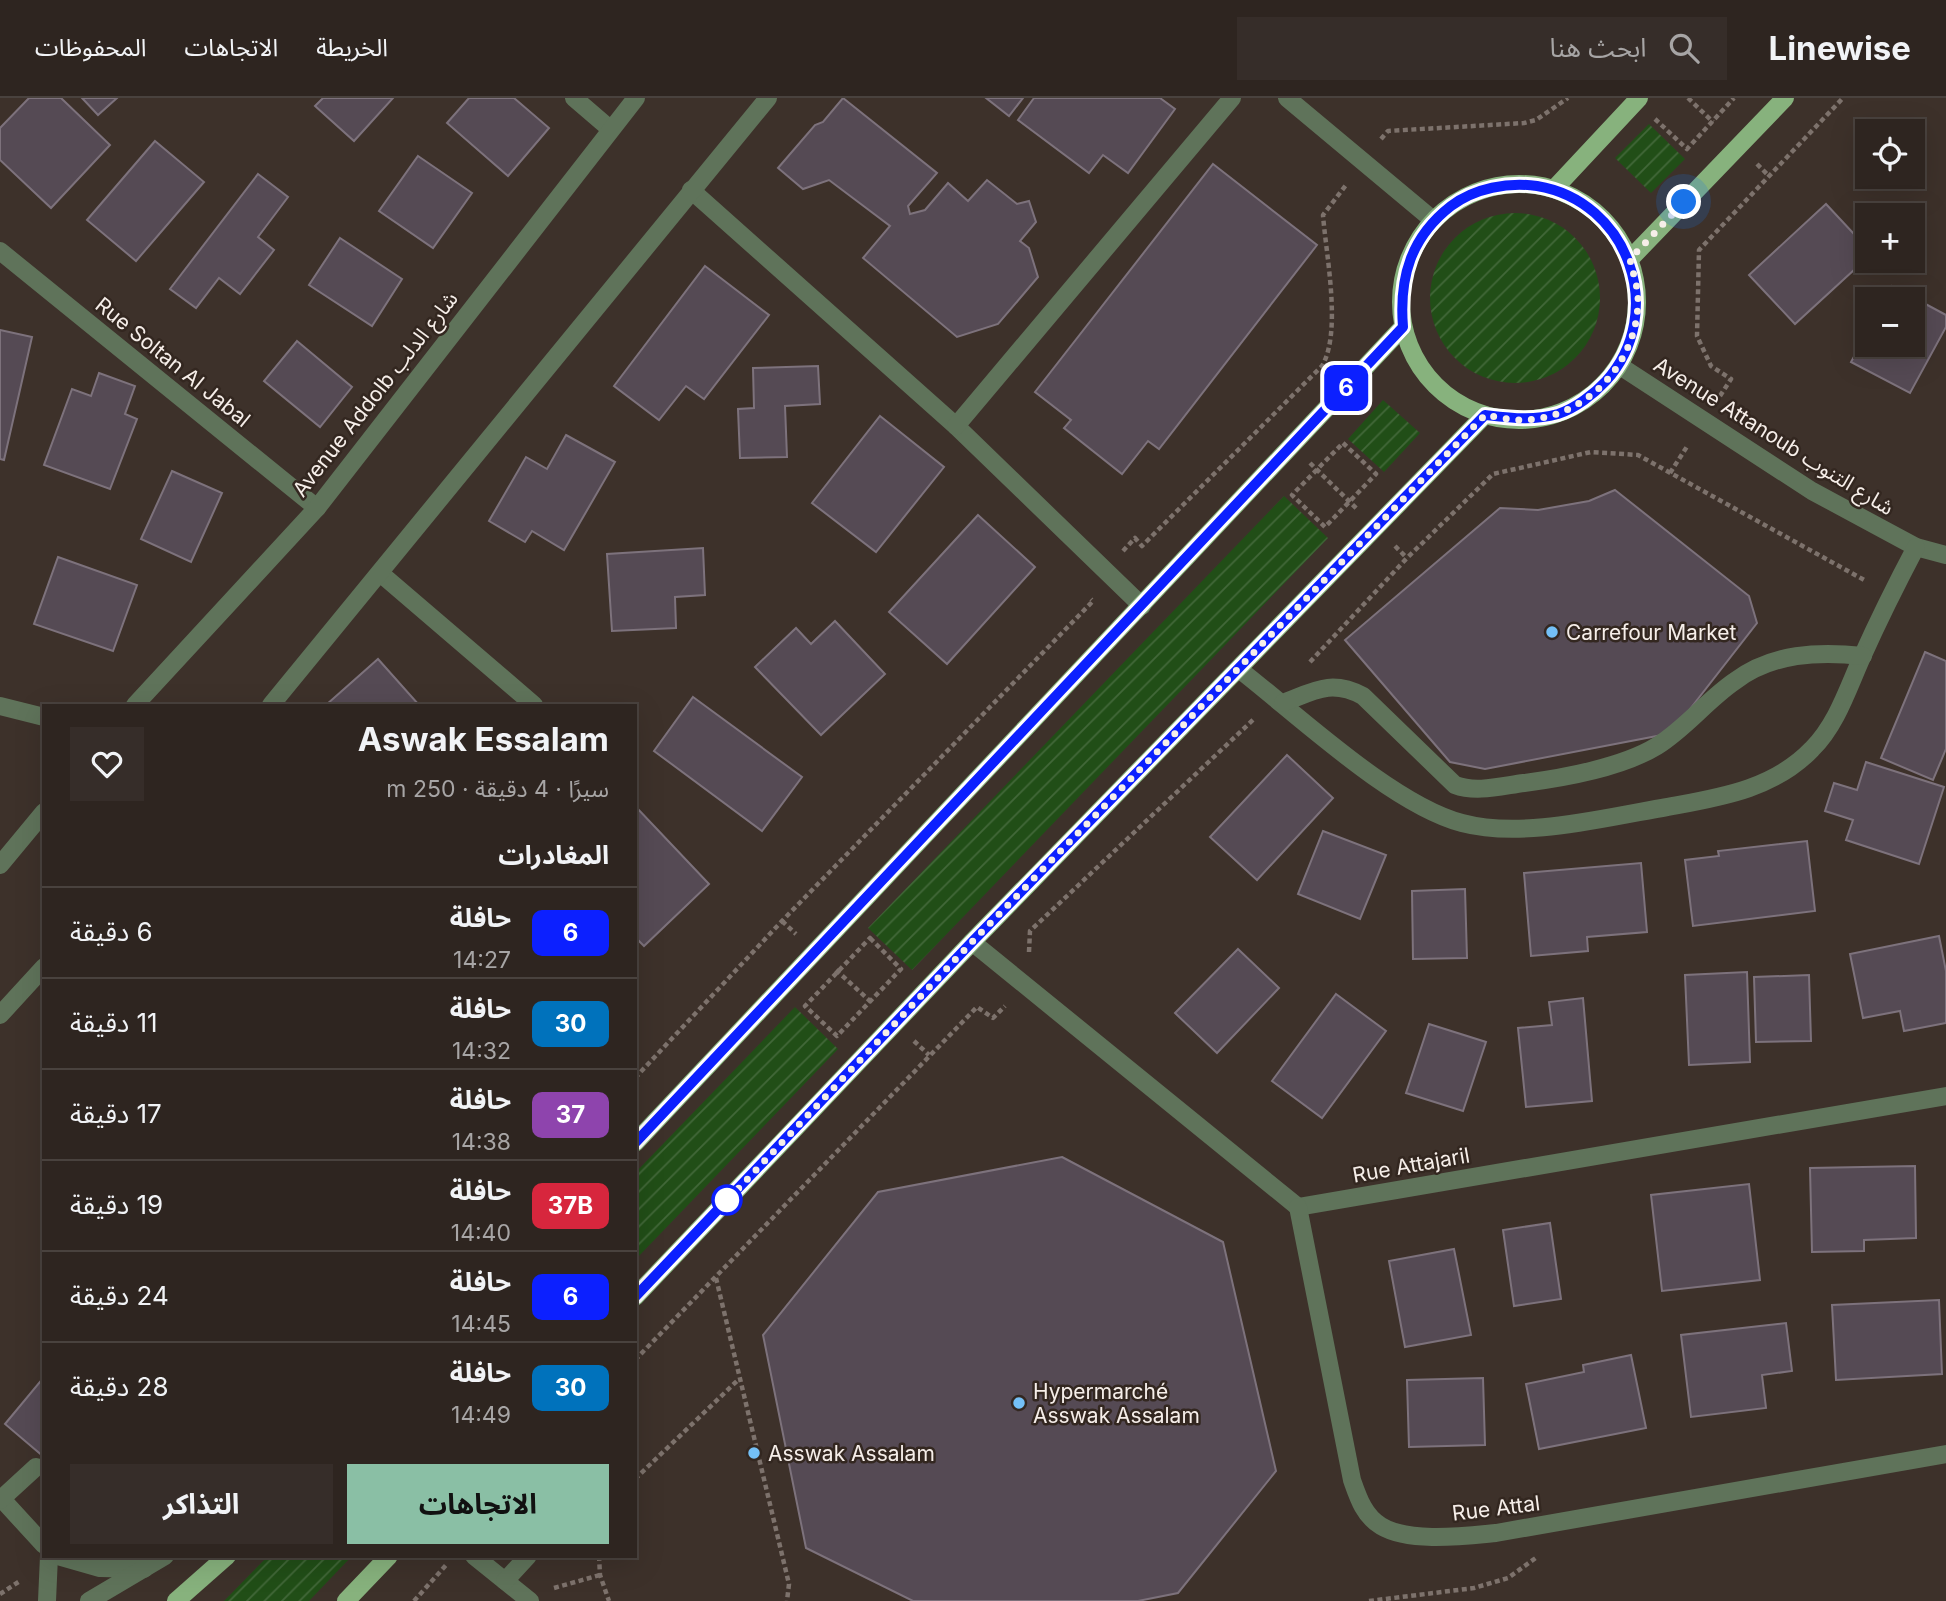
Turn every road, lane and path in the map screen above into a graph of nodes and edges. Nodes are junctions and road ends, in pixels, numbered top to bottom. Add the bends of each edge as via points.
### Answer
1 (574, 98) edge
2 (636, 98) edge
3 (768, 98) edge
4 (1233, 98) edge
5 (1287, 98) edge
6 (1639, 98) edge
7 (1688, 98) edge
8 (1734, 98) edge
9 (1785, 98) edge
10 (1843, 98) edge
11 (1664, 108) dead end
12 (1704, 114) dead end
13 (609, 128) junction
14 (1554, 189) junction
15 (691, 190) junction
16 (1433, 220) junction
17 (0, 251) edge
18 (1630, 259) junction
19 (1403, 327) junction
20 (1620, 366) junction
21 (1485, 415) junction
22 (1704, 421) junction
23 (956, 426) junction
24 (1343, 443) joint
25 (1670, 473) junction
26 (1325, 478) dead end
27 (1342, 495) dead end
28 (317, 508) junction
29 (1916, 547) junction
30 (1946, 555) edge
31 (380, 573) junction
32 (1891, 594) junction
33 (1142, 606) junction
34 (1863, 656) junction
35 (1240, 670) junction
36 (1280, 700) junction
37 (136, 704) edge
38 (272, 704) edge
39 (533, 704) edge
40 (0, 706) edge
41 (42, 716) edge
42 (42, 814) edge
43 (0, 865) edge
44 (870, 939) joint
45 (972, 942) junction
46 (42, 969) edge
47 (846, 979) dead end
48 (1025, 985) junction
49 (861, 993) dead end
50 (0, 1015) edge
51 (1946, 1096) edge
52 (637, 1141) edge
53 (1298, 1207) junction
54 (716, 1277) junction
55 (637, 1295) edge
56 (637, 1358) edge
57 (740, 1378) junction
58 (1946, 1454) edge
59 (36, 1467) dead end
60 (637, 1477) edge
61 (1, 1499) edge
62 (1561, 1522) junction
63 (42, 1543) edge
64 (49, 1558) edge
65 (65, 1558) edge
66 (162, 1558) edge
67 (225, 1558) edge
68 (387, 1558) edge
69 (452, 1558) edge
70 (476, 1558) edge
71 (526, 1558) edge
72 (599, 1558) edge
73 (144, 1569) junction
74 (600, 1575) junction
75 (505, 1581) junction
76 (527, 1599) edge
77 (47, 1601) edge
78 (89, 1601) edge
79 (176, 1601) edge
80 (346, 1601) edge
81 (414, 1601) edge
82 (609, 1601) edge
83 (787, 1601) edge
84 (1369, 1601) edge

1 - 13 street
2 - 13 street, Avenue Addolb شارع الدلب
3 - 15 street
4 - 23 street
5 - 16 street
6 - 14 main road
7 - 12 path
8 - 11 path via 1687,149 1655,118
9 - 18 main road
10 - 22 path via 1699,250 1697,336 1711,366 1731,379
13 - 28 street, Avenue Addolb شارع الدلب
14 - 16 main road via 1522,184 1489,188 1460,200
14 - 18 main road via 1600,215
15 - 23 street
15 - 31 street
16 - 19 main road via 1416,243 1405,270 1400,298
17 - 28 street, Rue Soltan Al Jabal
18 - 20 main road via 1638,295 1634,331
19 - 21 main road via 1414,357 1432,383 1456,402
19 - 33 main road
20 - 21 main road via 1594,394 1560,413 1523,420
20 - 22 street, Avenue Attanoub شارع التنوب
21 - 35 main road
22 - 25 path
22 - 29 street, Avenue Attanoub شارع التنوب via 1812,491
23 - 33 street
24 - 24 path via 1292,495 1325,527 1376,474
25 - 32 path
25 - 36 path via 1638,455 1591,452 1493,474 1407,558
26 - 27 path
28 - 37 street, Avenue Addolb شارع الدلب
29 - 30 street, Avenue Attanoub شارع التنوب
29 - 32 street
31 - 38 street
31 - 39 street
32 - 34 street
33 - 52 main road
34 - 36 street via 1822,651 1786,658 1736,679 1674,734 1623,761 1540,781 1467,790 1455,785 1363,696 1345,686
34 - 36 street via 1834,720 1812,750 1781,774 1733,796 1561,825 1493,827 1462,823 1428,809 1376,777
35 - 36 street
35 - 45 main road
36 - 48 path via 1030,931 1030,954 1041,967
40 - 41 street
42 - 43 street
44 - 44 path via 805,1006 837,1036 901,969
45 - 48 street
45 - 55 main road
46 - 50 street
47 - 49 path
48 - 53 street
48 - 54 path via 993,1018 977,1007
51 - 53 street, Rue Attajaril
53 - 62 street, Rue Attal via 1345,1450 1362,1506 1381,1526 1431,1536 1496,1533
54 - 56 path
54 - 57 path
57 - 60 path
57 - 83 path via 789,1584
58 - 62 street, Rue Attal
59 - 61 street
61 - 63 street
62 - 84 path via 1541,1554 1508,1578 1474,1588
64 - 77 street
65 - 73 street via 100,1568
66 - 73 street
67 - 79 main road
68 - 80 main road
69 - 81 path
70 - 75 street
71 - 75 street
72 - 74 path
73 - 78 street
74 - 76 path
74 - 82 path
75 - 76 street

